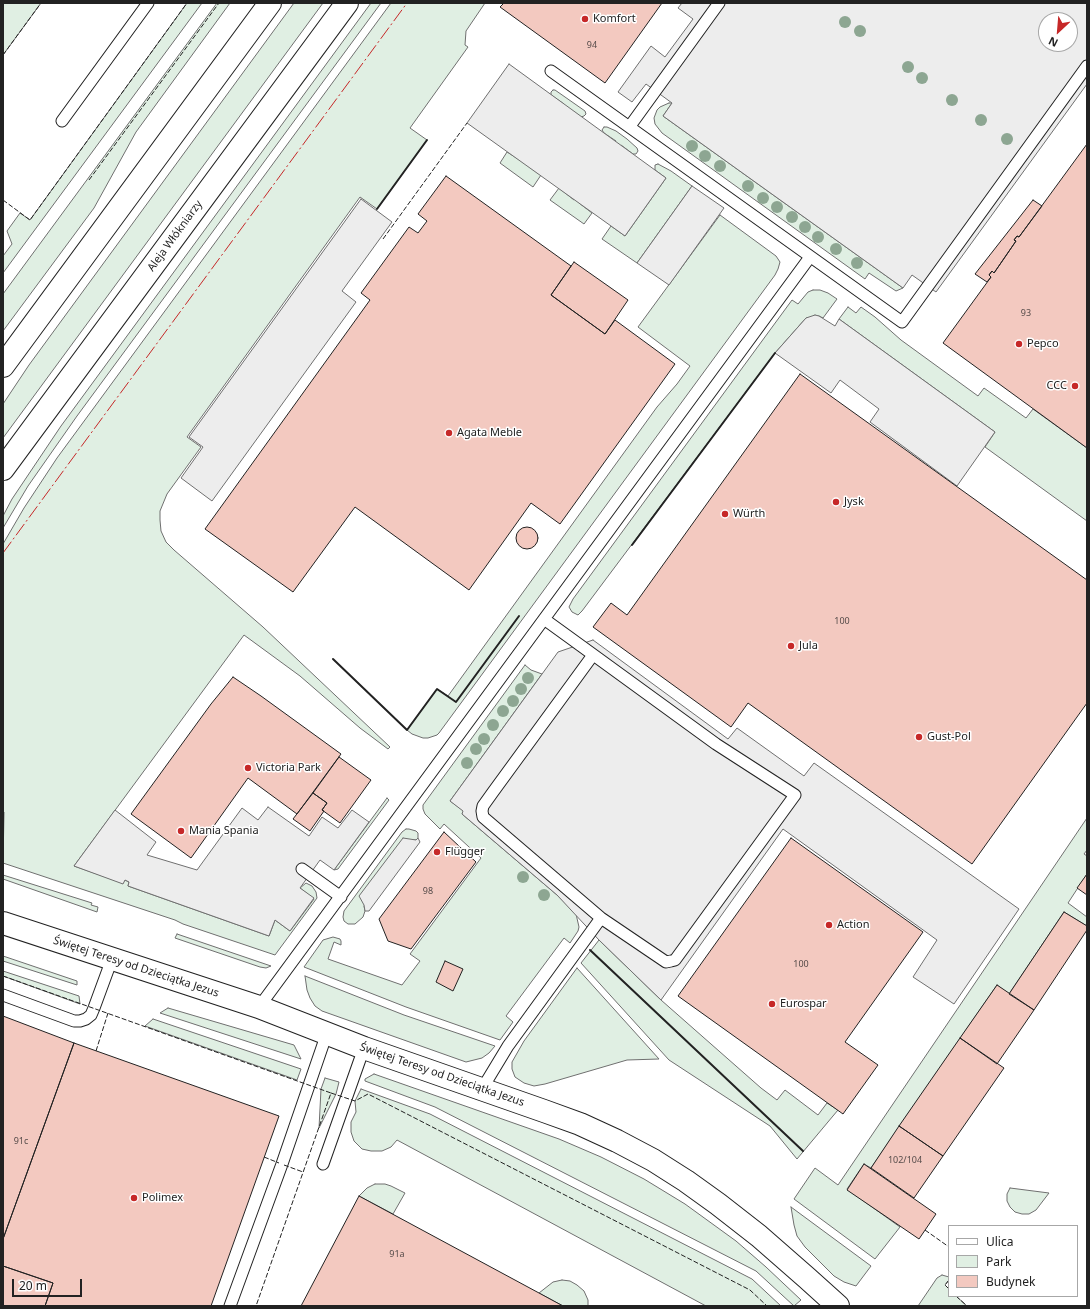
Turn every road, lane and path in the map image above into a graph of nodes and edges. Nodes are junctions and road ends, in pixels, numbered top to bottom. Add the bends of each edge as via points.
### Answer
1 (148, 3) edge
2 (270, 3) edge
3 (346, 3) edge
4 (719, 3) edge
5 (1087, 66) edge
6 (552, 71) dead end
7 (62, 121) dead end
8 (630, 126) junction
9 (810, 257) junction
10 (3, 366) edge
11 (3, 469) edge
12 (544, 619) junction
13 (593, 655) junction
14 (302, 869) dead end
15 (341, 897) junction
16 (601, 918) junction
17 (3, 923) edge
18 (112, 959) junction
19 (3, 995) edge
20 (259, 1008) junction
21 (327, 1033) junction
22 (364, 1048) junction
23 (482, 1089) junction
24 (323, 1164) dead end
25 (230, 1306) edge
26 (838, 1306) edge

1 - 7 lane
2 - 10 main road
3 - 11 main road, Aleja Włókniarzy
4 - 8 lane
5 - 9 lane via 902,322
6 - 8 lane
8 - 9 lane
9 - 12 lane
12 - 13 lane
12 - 15 lane
13 - 16 lane via 483,806 482,811 483,817
13 - 16 lane via 716,744 795,795 675,960 666,962
14 - 15 lane
15 - 20 lane
16 - 23 lane via 508,1046
17 - 18 main road, Świętej Teresy od Dzieciątka Jezus
18 - 19 lane via 91,1015 80,1021
18 - 20 main road, Świętej Teresy od Dzieciątka Jezus
20 - 21 main road, Świętej Teresy od Dzieciątka Jezus
21 - 22 main road, Świętej Teresy od Dzieciątka Jezus
21 - 25 lane
22 - 23 main road, Świętej Teresy od Dzieciątka Jezus
22 - 24 lane
23 - 26 main road, Świętej Teresy od Dzieciątka Jezus via 580,1124 653,1160 718,1204

